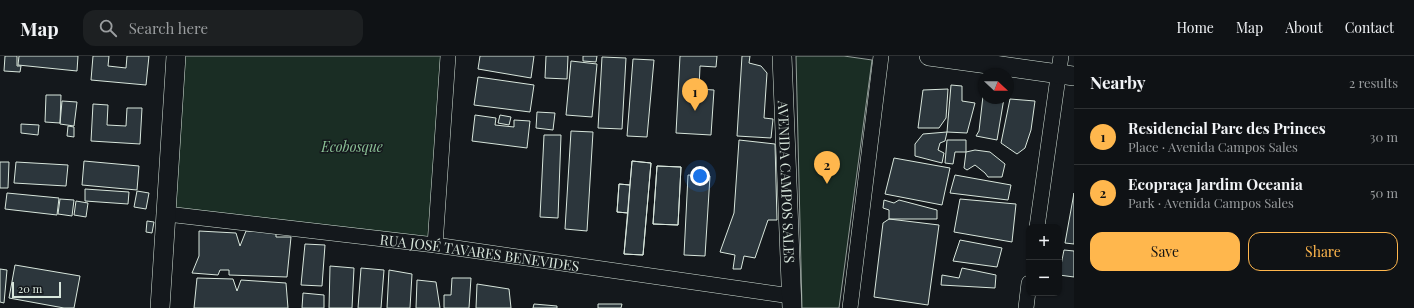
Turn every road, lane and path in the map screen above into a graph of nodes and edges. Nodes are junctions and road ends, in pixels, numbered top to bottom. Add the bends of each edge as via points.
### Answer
1 (176, 56) edge
2 (448, 56) edge
3 (782, 56) edge
4 (882, 56) edge
5 (929, 56) edge
6 (1064, 69) edge
7 (167, 214) junction
8 (1038, 224) edge
9 (434, 245) junction
10 (1027, 296) edge
11 (791, 302) edge
12 (160, 308) edge
13 (850, 308) edge
14 (1026, 308) edge

1 - 7 street
2 - 9 street
3 - 11 street, AVENIDA CAMPOS SALES
4 - 13 street
5 - 6 street
6 - 8 street
7 - 9 street, RUA JOSÉ TAVARES BENEVIDES
7 - 12 street
9 - 11 street, RUA JOSÉ TAVARES BENEVIDES
10 - 14 street

